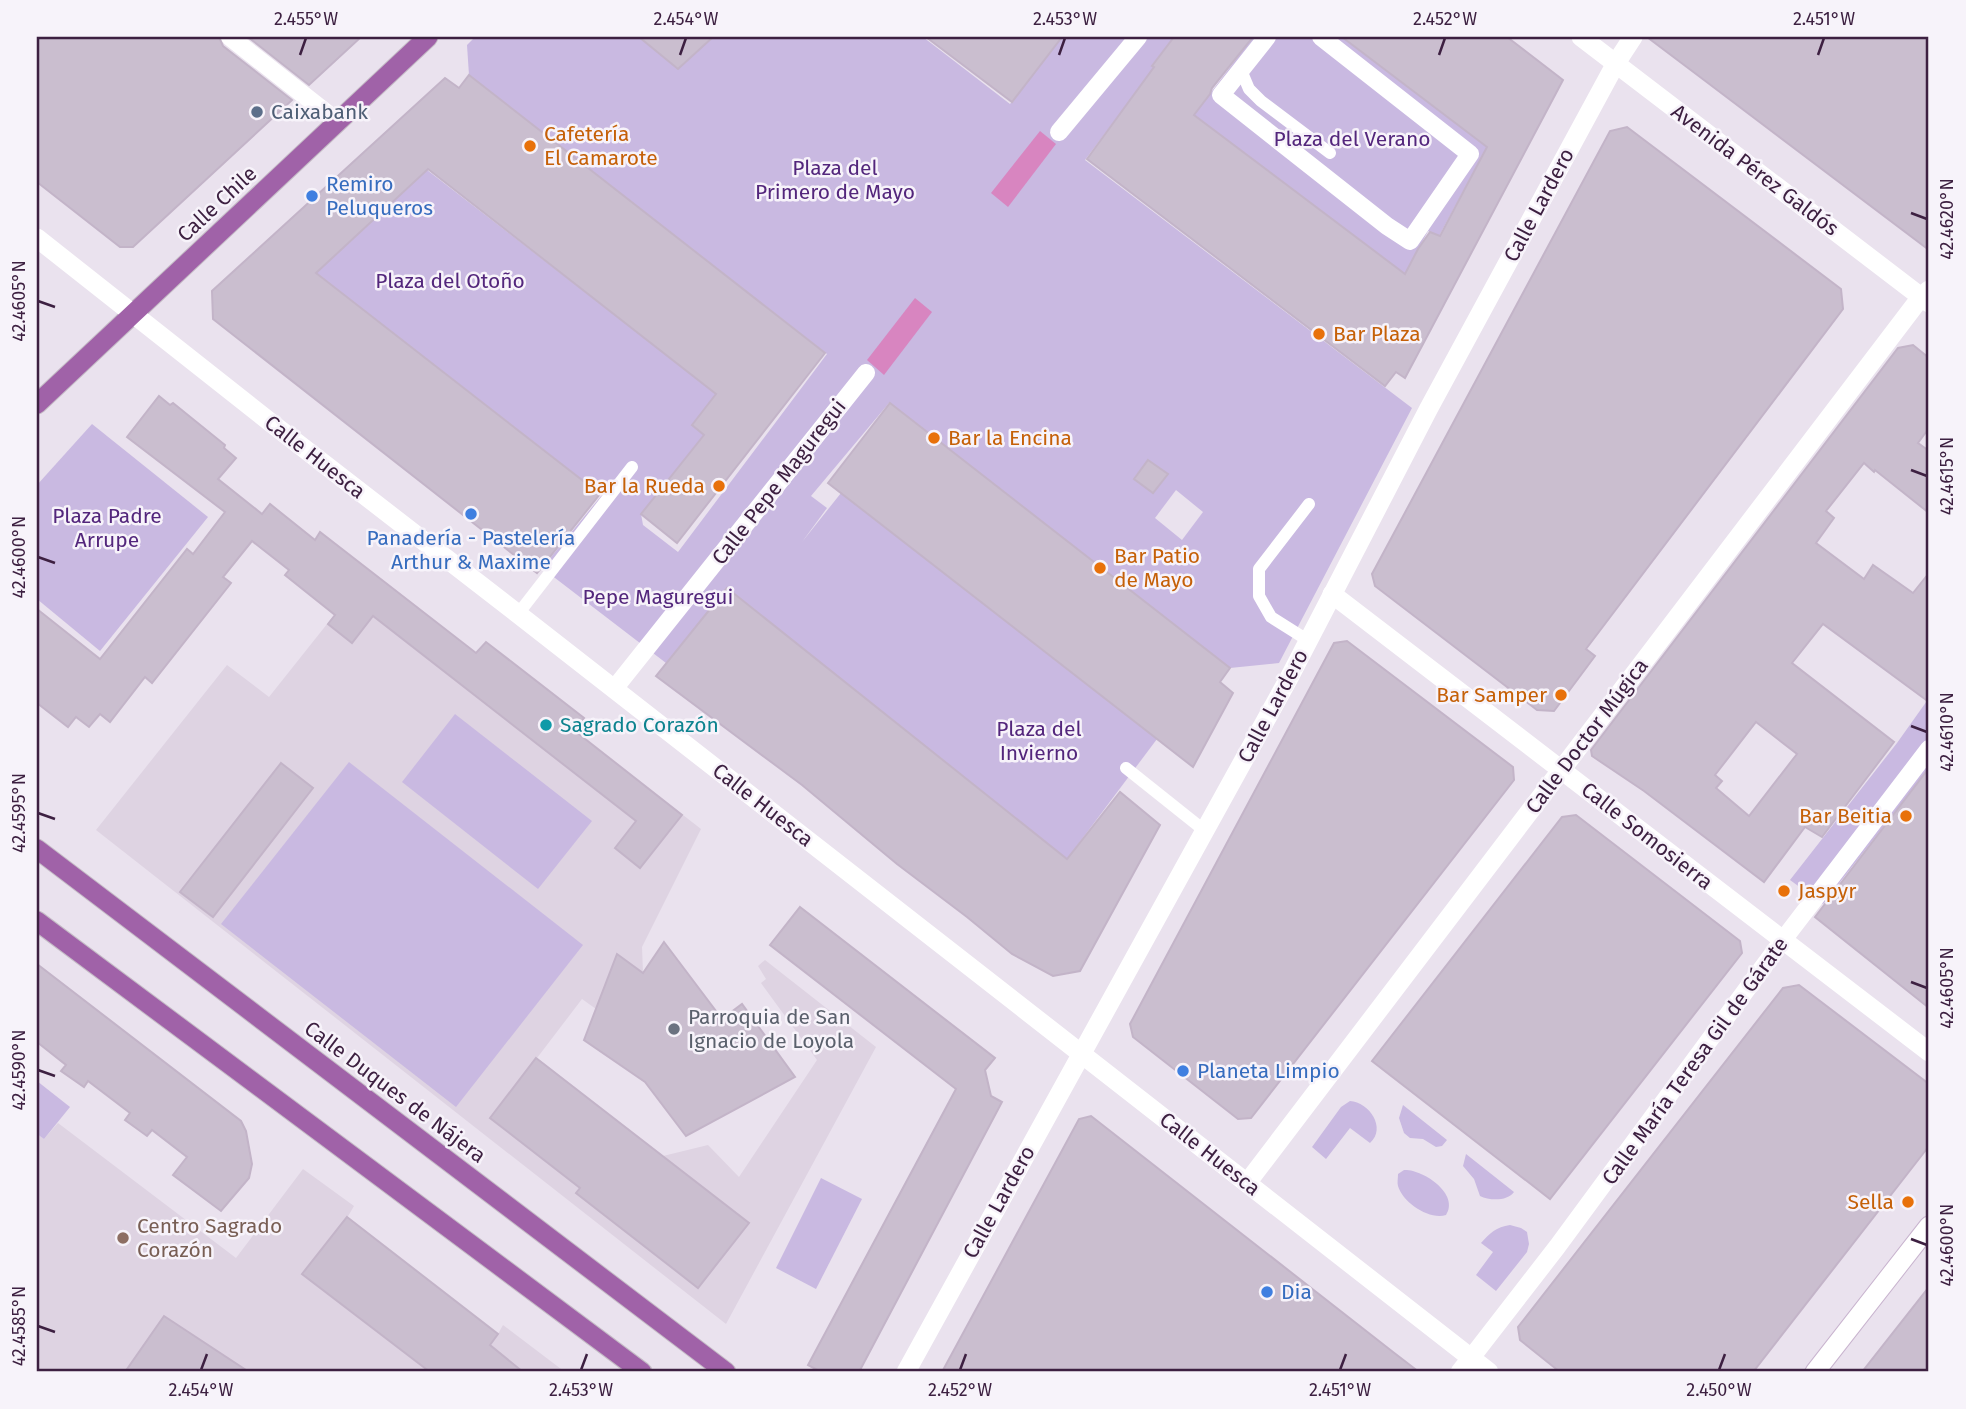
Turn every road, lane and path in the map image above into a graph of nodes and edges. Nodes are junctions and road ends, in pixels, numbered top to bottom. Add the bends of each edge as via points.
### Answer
1 (230, 37) edge
2 (428, 37) edge
3 (1138, 37) edge
4 (1267, 37) edge
5 (1321, 37) edge
6 (1581, 37) edge
7 (1633, 37) edge
8 (1616, 63) junction
9 (1241, 70) junction
10 (338, 122) junction
11 (1059, 132) dead end
12 (1330, 153) dead end
13 (37, 238) edge
14 (1927, 296) edge
15 (134, 314) junction
16 (866, 373) dead end
17 (37, 404) edge
18 (632, 467) dead end
19 (1309, 504) dead end
20 (1332, 594) junction
21 (518, 614) junction
22 (1308, 640) junction
23 (614, 689) junction
24 (1929, 749) edge
25 (1126, 768) dead end
26 (1562, 770) junction
27 (1205, 831) junction
28 (37, 849) edge
29 (37, 921) edge
30 (1783, 940) junction
31 (1929, 1052) edge
32 (1080, 1053) junction
33 (1247, 1183) junction
34 (1929, 1226) edge
35 (1466, 1365) edge
36 (642, 1372) edge
37 (726, 1372) edge
38 (906, 1372) edge
39 (1489, 1372) edge
40 (1815, 1372) edge

1 - 10 street
2 - 10 main road, Calle Chile
3 - 11 street
4 - 9 street
5 - 9 street via 1470,154 1410,241 1221,95
6 - 8 street, Avenida Pérez Galdós
7 - 8 street, Calle Lardero
8 - 14 street, Avenida Pérez Galdós
8 - 20 street, Calle Lardero
9 - 12 lane via 1249,89 1261,101
10 - 15 main road, Calle Chile
13 - 15 street, Calle Huesca
14 - 26 street, Calle Doctor Múgica
15 - 17 main road, Calle Chile
15 - 21 street, Calle Huesca
16 - 23 street, Calle Pepe Maguregui
18 - 21 lane
19 - 22 lane via 1259,569 1259,596 1271,617
20 - 22 street, Calle Lardero
20 - 26 street, Calle Somosierra
21 - 23 street, Calle Huesca
22 - 27 street, Calle Lardero
23 - 32 street, Calle Huesca
24 - 30 street, Calle María Teresa Gil de Gárate
25 - 27 lane
26 - 30 street, Calle Somosierra
26 - 33 street, Calle Doctor Múgica
27 - 32 street, Calle Lardero
28 - 37 main road, Calle Duques de Nájera
29 - 36 main road
30 - 31 street, Calle Somosierra
30 - 35 street, Calle María Teresa Gil de Gárate
32 - 33 street, Calle Huesca
32 - 38 street, Calle Lardero
33 - 35 street, Calle Huesca
34 - 40 street
35 - 39 street, Calle Huesca

